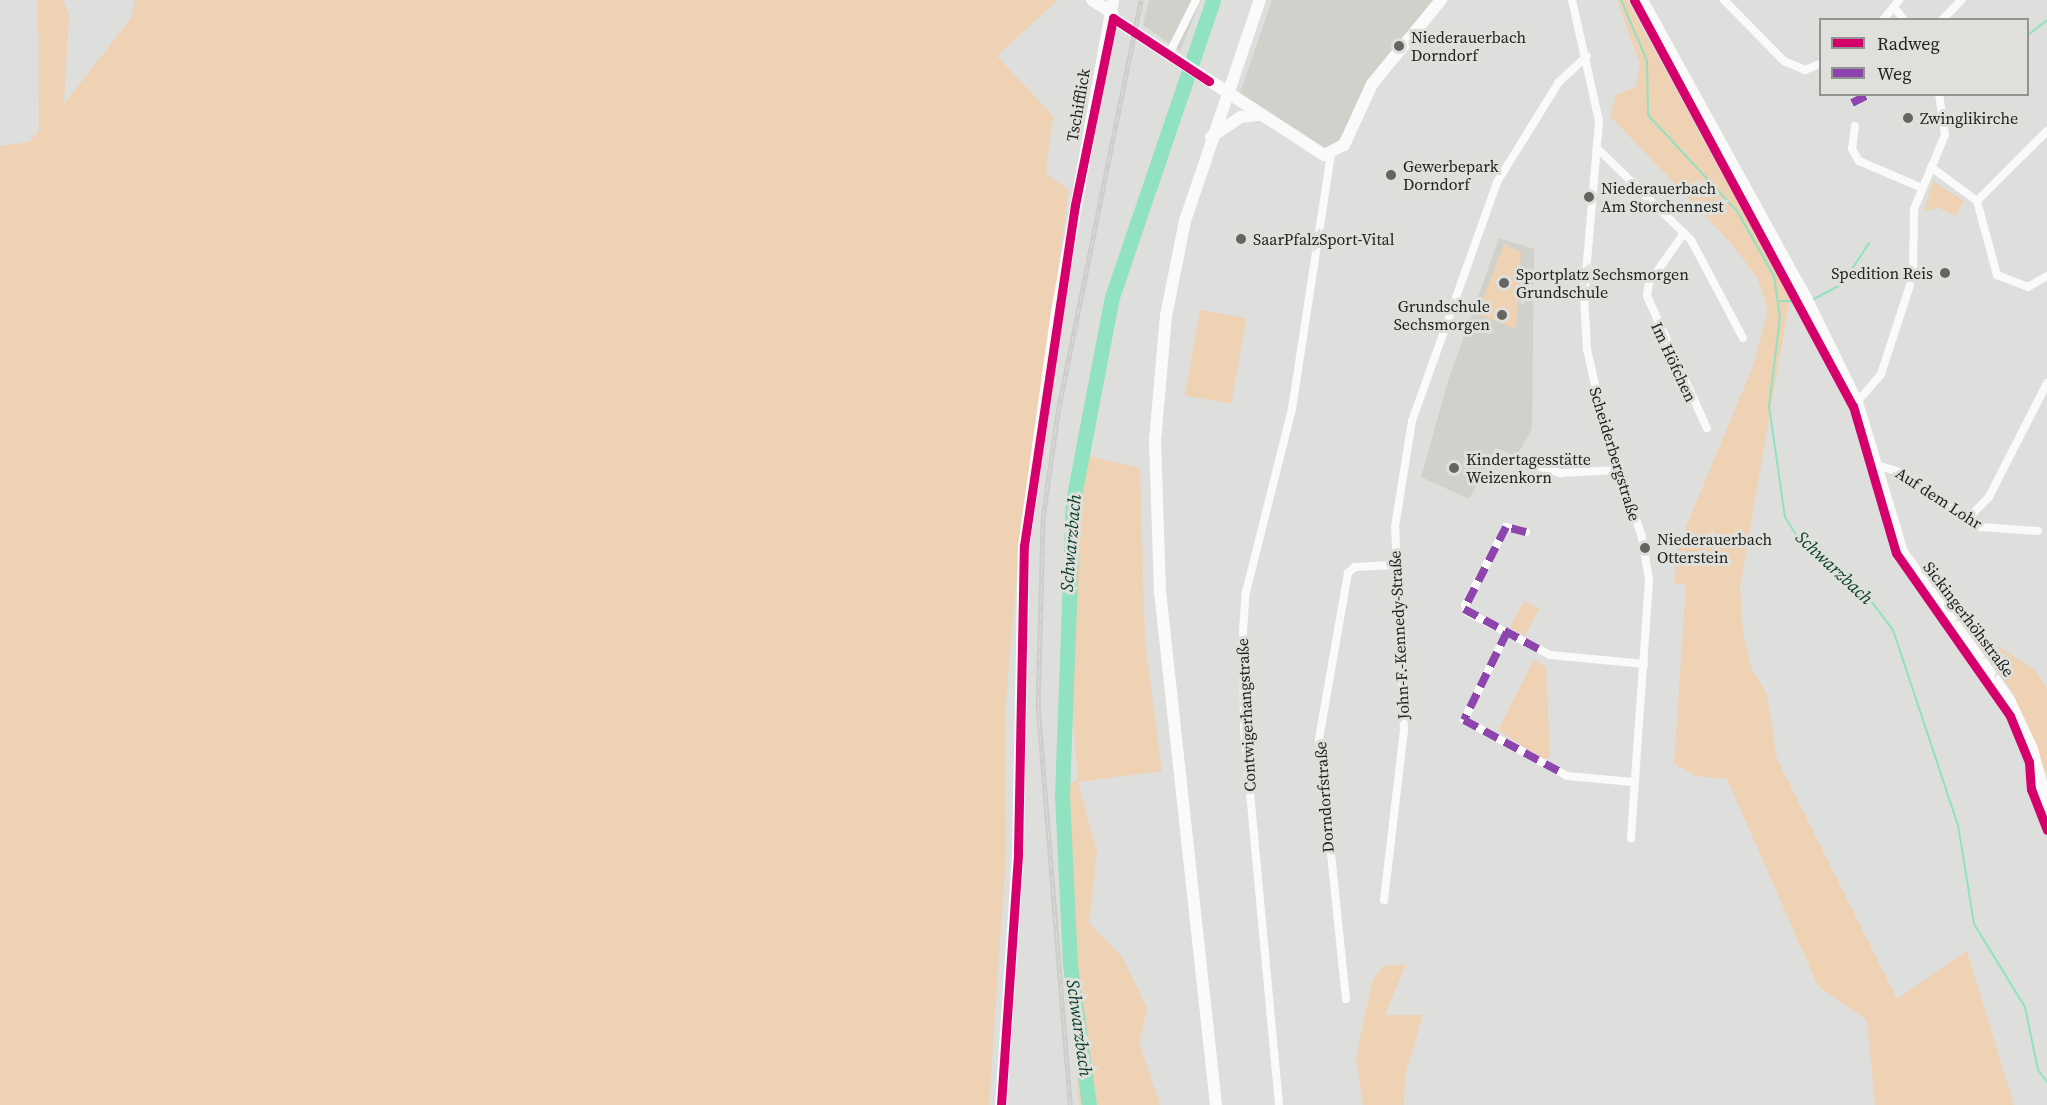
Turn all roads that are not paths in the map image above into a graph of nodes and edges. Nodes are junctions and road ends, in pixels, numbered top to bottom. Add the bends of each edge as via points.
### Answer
1 (1092, 0) edge
2 (1196, 0) edge
3 (1260, 0) edge
4 (1441, 0) edge
5 (1572, 0) edge
6 (1642, 0) edge
7 (1724, 0) edge
8 (1961, 0) edge
9 (1897, 4) edge
10 (1112, 10) edge
11 (1885, 18) edge
12 (1903, 18) edge
13 (1944, 18) edge
14 (1172, 56) junction
15 (1587, 56) junction
16 (1819, 65) edge
17 (1224, 92) junction
18 (1940, 96) edge
19 (1257, 115) junction
20 (1855, 126) dead end
21 (2047, 131) edge
22 (1211, 137) junction
23 (1598, 149) junction
24 (1331, 154) junction
25 (1931, 167) junction
26 (1922, 188) junction
27 (1977, 201) junction
28 (1684, 232) junction
29 (2047, 276) edge
30 (1743, 338) dead end
31 (2047, 383) edge
32 (1857, 402) junction
33 (1707, 428) dead end
34 (1524, 462) dead end
35 (1876, 465) junction
36 (1618, 470) junction
37 (1967, 519) junction
38 (2038, 531) dead end
39 (1526, 532) dead end
40 (1393, 565) junction
41 (1507, 632) junction
42 (1645, 664) junction
43 (1633, 782) junction
44 (2047, 805) edge
45 (1631, 838) dead end
46 (1384, 900) dead end
47 (1346, 999) dead end
48 (1001, 1105) edge
49 (1216, 1105) edge
50 (1279, 1105) edge

1 - 10 main road
2 - 14 street
3 - 17 main road
4 - 24 main road via 1372,84 1349,138
5 - 15 street, Scheiderbergstraße
6 - 32 main road, Sickingerhöhstraße via 1811,307
7 - 16 street via 1784,61 1805,70
8 - 13 street
9 - 11 street
9 - 12 street
10 - 14 main road
10 - 48 main road, Tschifflick via 1075,205 1024,546 1018,853
14 - 17 main road
15 - 23 street, Scheiderbergstraße via 1599,107
15 - 40 street, John-F.-Kennedy-Straße via 1571,67 1533,121 1490,200 1412,421 1398,493
17 - 19 main road
17 - 22 main road
18 - 25 street via 1947,125
19 - 22 main road via 1241,117
19 - 24 main road via 1319,154
20 - 26 street via 1852,149 1859,161
21 - 27 street
22 - 49 main road via 1176,258 1159,370 1155,441 1160,591
23 - 28 street
23 - 36 street, Scheiderbergstraße via 1585,321 1595,393
24 - 50 street, Contwigerhangstraße via 1292,410 1246,592 1243,631 1246,746
25 - 26 street
25 - 27 street
26 - 32 street via 1914,209 1915,264 1908,292 1881,374
27 - 29 street via 1997,275 2028,286
28 - 30 street
28 - 33 street, Im Höfchen via 1649,283 1647,296
31 - 37 street via 1989,497
32 - 35 main road, Sickingerhöhstraße
34 - 36 street via 1561,473
35 - 37 street, Auf dem Lohr via 1897,471
35 - 44 main road, Sickingerhöhstraße via 1902,552 2009,700 2032,748
36 - 42 street, Scheiderbergstraße via 1646,559
37 - 38 street, Auf dem Lohr via 1985,529
39 - 41 street via 1506,527 1464,609
40 - 46 street, John-F.-Kennedy-Straße via 1404,731
40 - 47 street, Dorndorfstraße via 1355,567 1348,573 1320,730 1332,892
41 - 42 street via 1563,658
41 - 43 street via 1464,720 1567,776
42 - 43 street, Scheiderbergstraße
43 - 45 street, Scheiderbergstraße

